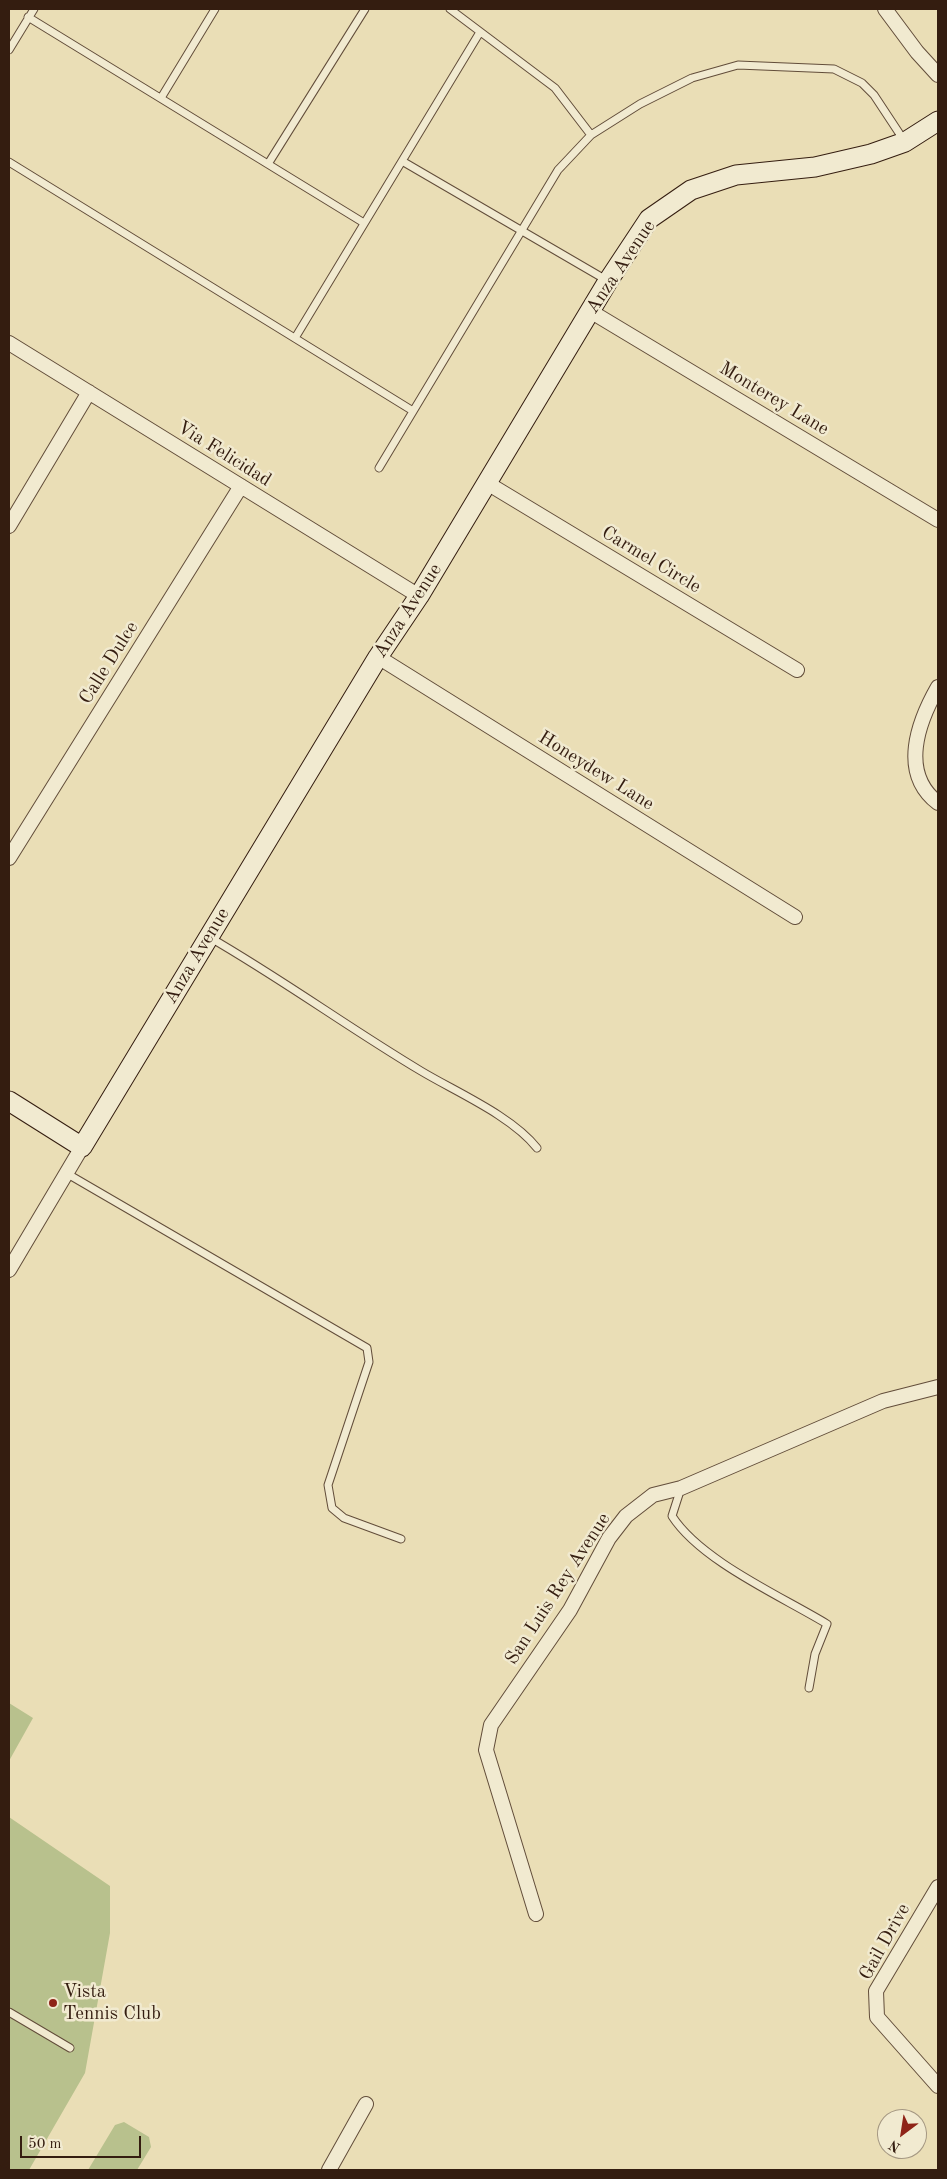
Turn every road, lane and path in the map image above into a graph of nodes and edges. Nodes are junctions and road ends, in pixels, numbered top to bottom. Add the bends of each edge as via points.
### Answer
1 (34, 9) edge
2 (215, 9) edge
3 (364, 9) edge
4 (450, 9) edge
5 (884, 9) edge
6 (28, 17) junction
7 (480, 32) junction
8 (9, 50) edge
9 (936, 68) edge
10 (161, 98) junction
11 (938, 121) edge
12 (591, 135) junction
13 (905, 142) junction
14 (402, 161) junction
15 (9, 162) edge
16 (268, 164) junction
17 (364, 223) junction
18 (522, 231) junction
19 (608, 281) junction
20 (590, 311) junction
21 (294, 338) junction
22 (9, 343) edge
23 (89, 392) junction
24 (413, 411) junction
25 (379, 468) dead end
26 (487, 483) junction
27 (241, 486) junction
28 (938, 520) edge
29 (9, 526) edge
30 (419, 596) junction
31 (378, 657) junction
32 (797, 670) dead end
33 (938, 687) edge
34 (938, 803) edge
35 (9, 858) edge
36 (795, 917) dead end
37 (209, 937) junction
38 (9, 1102) edge
39 (82, 1147) junction
40 (537, 1148) dead end
41 (66, 1173) junction
42 (9, 1270) edge
43 (938, 1387) edge
44 (681, 1488) junction
45 (401, 1539) dead end
46 (809, 1688) dead end
47 (938, 1887) edge
48 (536, 1914) dead end
49 (9, 2012) edge
50 (70, 2048) dead end
51 (938, 2086) edge
52 (366, 2104) dead end
53 (329, 2170) edge

1 - 6 lane
2 - 10 lane
3 - 16 lane
4 - 7 lane
5 - 9 street via 917,52
6 - 8 lane
6 - 10 lane
7 - 12 lane via 555,88
7 - 14 lane
10 - 16 lane
11 - 13 street, Anza Avenue
12 - 13 lane via 640,104 692,78 738,65 834,69 862,83 874,95
12 - 18 lane via 558,170
13 - 19 street, Anza Avenue via 872,154 815,167 736,175 691,190 649,219
14 - 17 lane
14 - 18 lane
15 - 21 lane
16 - 17 lane
17 - 21 lane
18 - 19 lane
18 - 24 lane
19 - 20 street, Anza Avenue
20 - 26 street, Anza Avenue
20 - 28 street, Monterey Lane
21 - 24 lane
22 - 23 street, Via Felicidad
23 - 27 street, Via Felicidad
23 - 29 street
24 - 25 lane
26 - 30 street, Anza Avenue
26 - 32 street, Carmel Circle
27 - 30 street, Via Felicidad
27 - 35 street, Calle Dulce
30 - 31 street, Anza Avenue
31 - 36 street, Honeydew Lane
31 - 37 street, Anza Avenue
33 - 34 street via 928,705 914,747 917,774
37 - 39 street, Anza Avenue
37 - 40 lane via 419,1070 502,1118 526,1134
38 - 39 street
39 - 41 street, Anza Avenue
41 - 42 street, Anza Avenue
41 - 45 lane via 367,1348 369,1362 328,1485 332,1508 344,1518
43 - 44 street, San Luis Rey Avenue via 883,1401
44 - 46 lane via 672,1516 691,1539 757,1586 827,1624 815,1654
44 - 48 street, San Luis Rey Avenue via 653,1495 626,1516 609,1538 570,1610 491,1725 486,1750
47 - 51 street, Gail Drive via 876,1991 876,2017
49 - 50 lane
52 - 53 street

